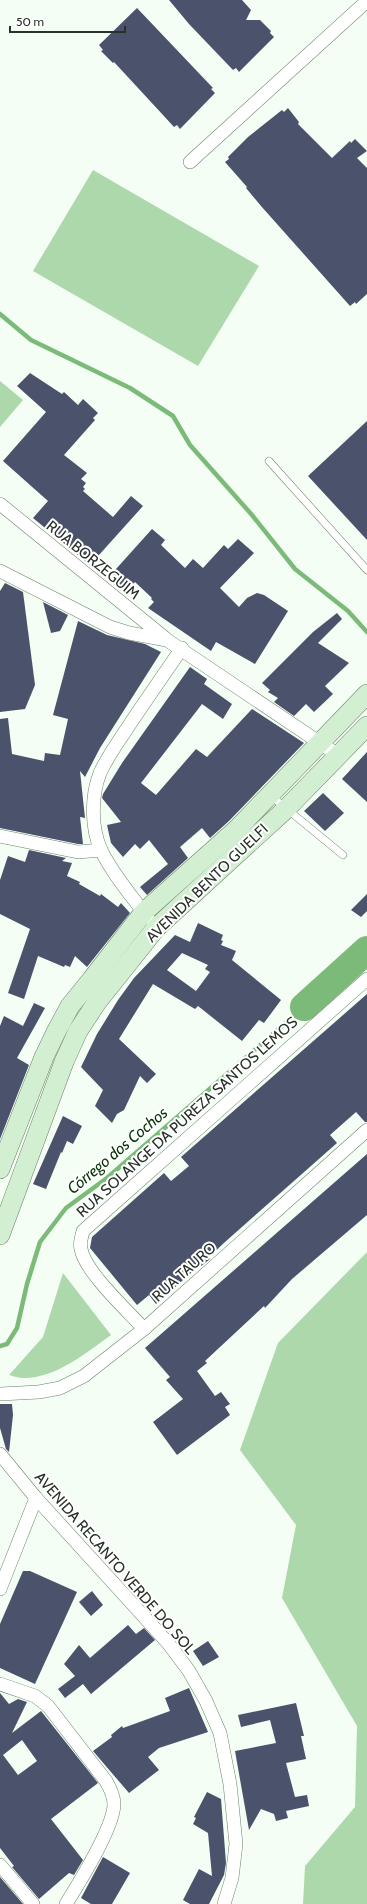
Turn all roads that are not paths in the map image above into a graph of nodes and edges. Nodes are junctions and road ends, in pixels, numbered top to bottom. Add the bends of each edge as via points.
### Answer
1 (367, 2) edge
2 (190, 162) dead end
3 (269, 461) dead end
4 (0, 504) edge
5 (367, 570) edge
6 (0, 572) edge
7 (167, 640) junction
8 (182, 648) junction
9 (367, 694) edge
10 (367, 726) edge
11 (320, 743) junction
12 (338, 755) junction
13 (270, 796) junction
14 (286, 809) junction
15 (0, 836) edge
16 (101, 850) junction
17 (343, 855) dead end
18 (144, 912) junction
19 (156, 928) junction
20 (367, 979) edge
21 (367, 1130) edge
22 (0, 1169) edge
23 (0, 1235) edge
24 (144, 1329) junction
25 (0, 1394) edge
26 (0, 1454) edge
27 (36, 1498) junction
28 (0, 1589) edge
29 (0, 1684) edge
30 (0, 1865) edge
31 (33, 1904) edge
32 (66, 1904) edge
33 (224, 1904) edge

1 - 2 street
3 - 5 lane
4 - 7 street, RUA BORZEGUIM
6 - 7 street via 110,627
7 - 8 street
8 - 11 street
8 - 16 street via 114,748 101,772 96,787 94,812 95,830
9 - 11 main road, AVENIDA BENTO GUELFI
10 - 12 main road, AVENIDA BENTO GUELFI
11 - 12 street
11 - 13 main road, AVENIDA BENTO GUELFI
12 - 14 main road, AVENIDA BENTO GUELFI
13 - 14 lane
13 - 18 main road, AVENIDA BENTO GUELFI
14 - 17 lane
14 - 19 main road, AVENIDA BENTO GUELFI
15 - 16 street via 78,852
16 - 18 street via 129,895
18 - 19 street
18 - 22 main road, AVENIDA BENTO GUELFI via 70,1006 44,1057
19 - 23 main road, AVENIDA BENTO GUELFI via 97,1002 78,1031 40,1123
20 - 24 street, RUA SOLANGE DA PUREZA SANTOS LEMOS via 83,1231 81,1249 92,1271
21 - 24 street, RUA TAURO
24 - 25 street, RUA TAURO via 84,1376 60,1388
26 - 27 street, AVENIDA RECANTO VERDE DO SOL
27 - 28 street
27 - 33 street, AVENIDA RECANTO VERDE DO SOL via 168,1644 206,1701 220,1733 230,1784 236,1844 232,1878
29 - 32 street via 35,1696 48,1706 106,1781 112,1795 112,1817 106,1832
30 - 31 street

